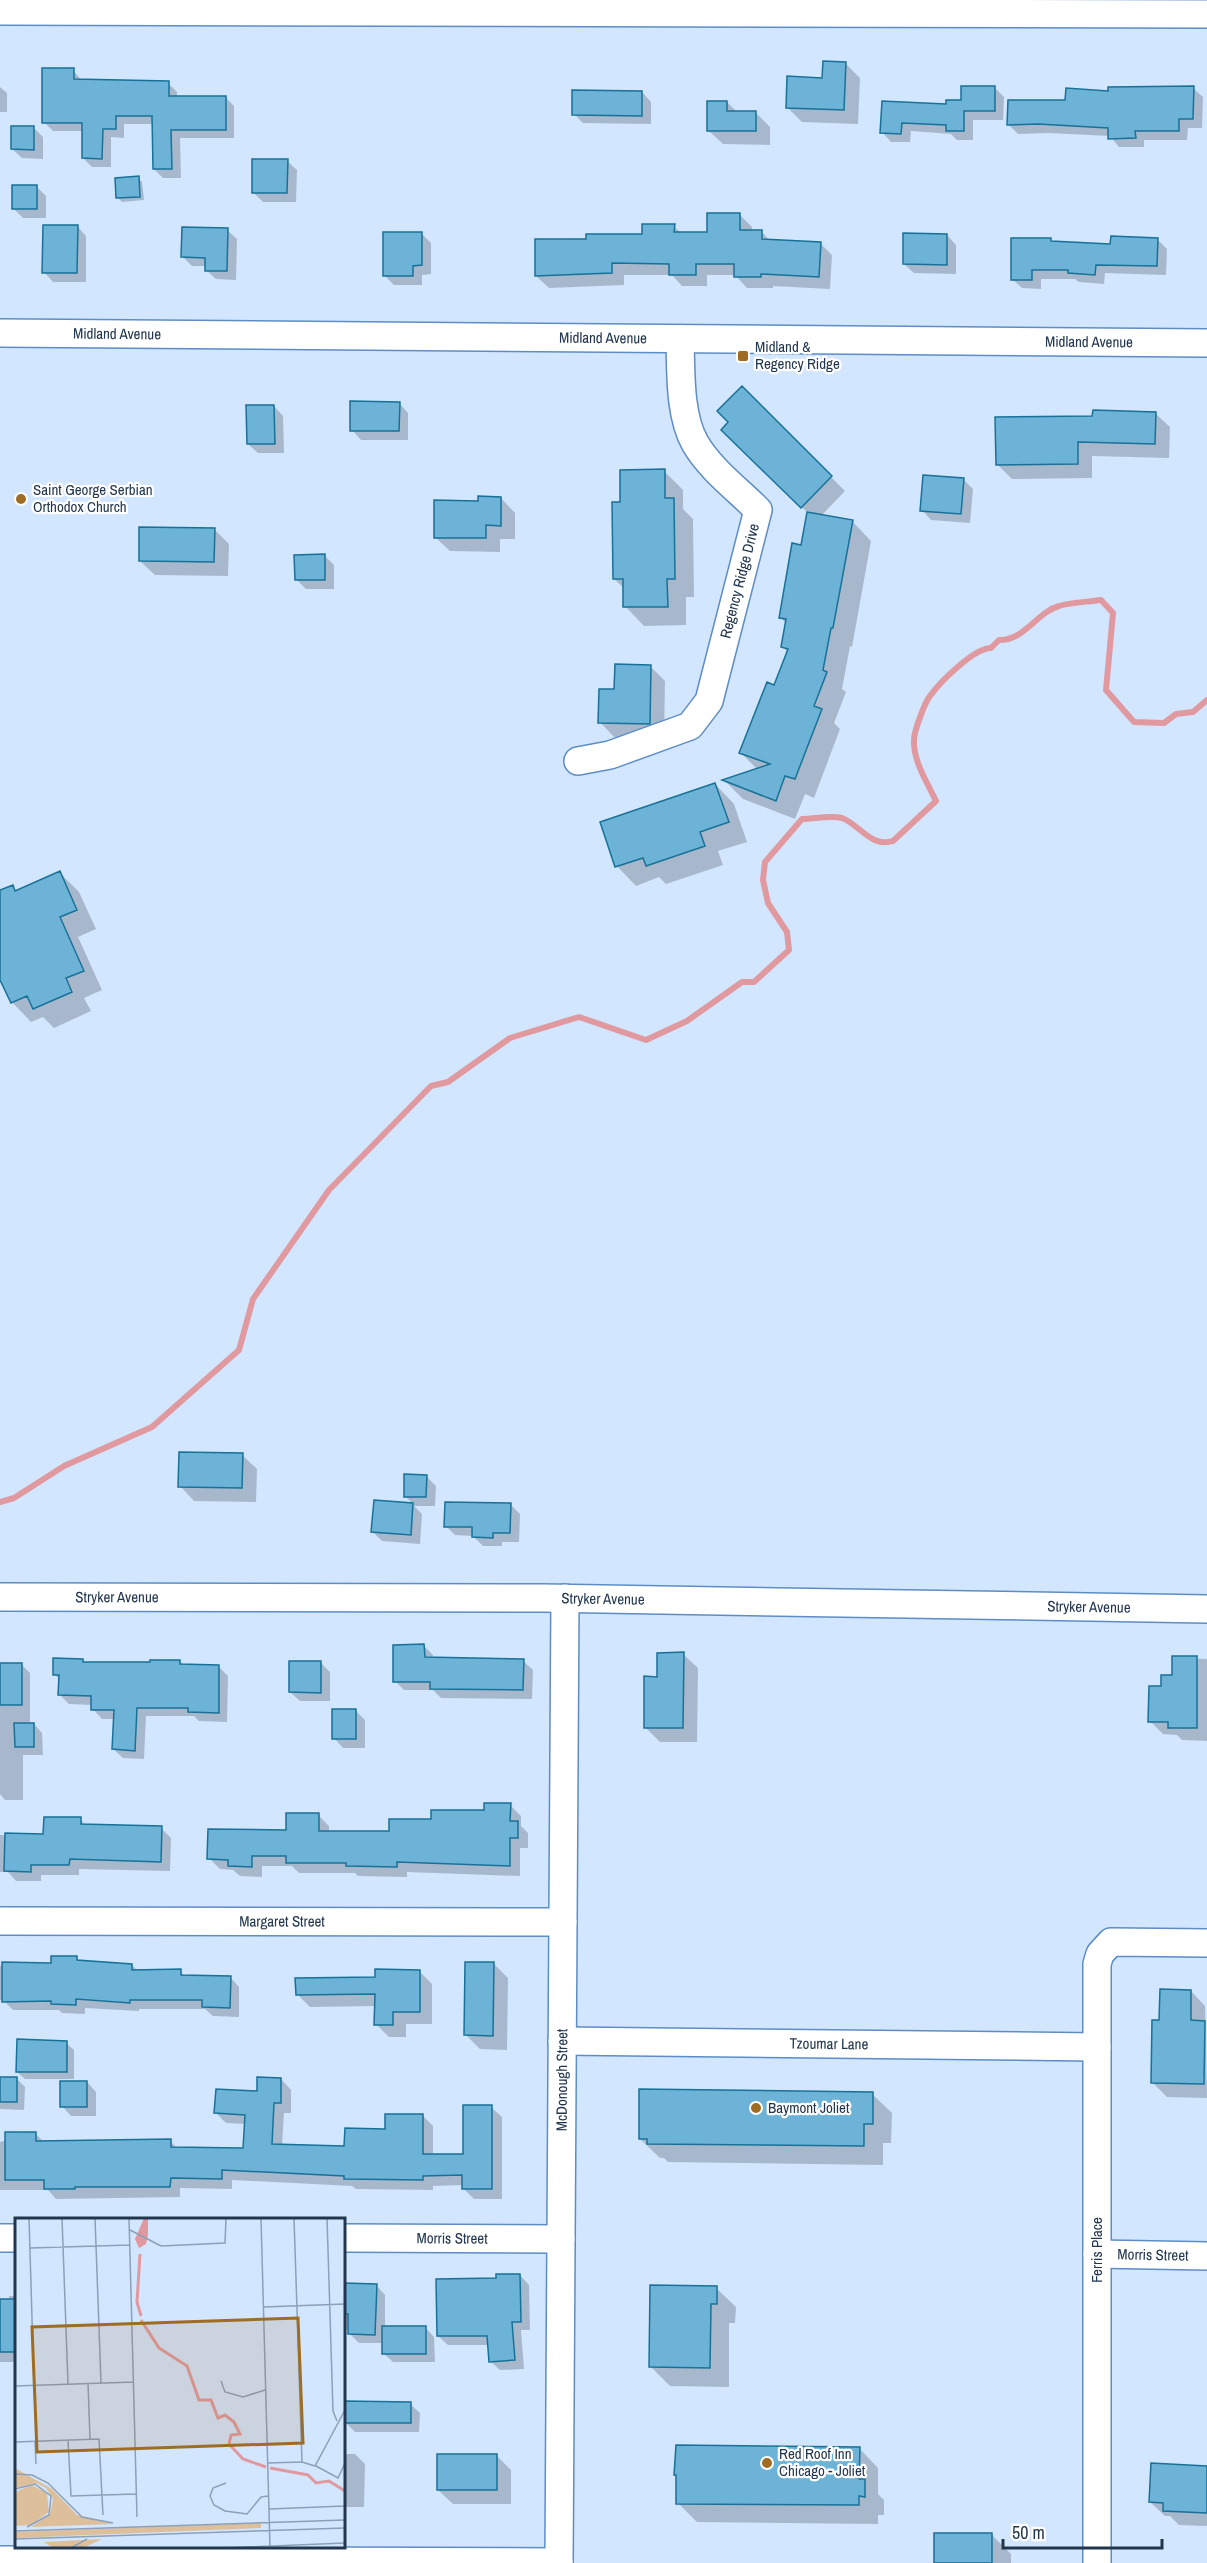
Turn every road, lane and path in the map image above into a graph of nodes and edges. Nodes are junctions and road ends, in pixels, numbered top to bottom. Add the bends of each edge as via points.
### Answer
1 (0, 11) edge
2 (1207, 14) edge
3 (0, 333) edge
4 (680, 339) junction
5 (1207, 343) edge
6 (578, 760) dead end
7 (0, 1597) edge
8 (565, 1598) junction
9 (1207, 1609) edge
10 (0, 1921) edge
11 (563, 1922) junction
12 (1207, 1943) edge
13 (562, 2041) junction
14 (1097, 2046) junction
15 (345, 2238) edge
16 (561, 2239) junction
17 (1097, 2254) junction
18 (1207, 2256) edge
19 (0, 2560) edge
20 (559, 2562) edge
21 (1097, 2563) edge

1 - 2 street
3 - 4 street, Midland Avenue
4 - 5 street, Midland Avenue
4 - 6 street, Regency Ridge Drive via 681,395 693,441 706,460 758,510 748,554 709,701 690,726 610,755
7 - 8 street, Stryker Avenue
8 - 9 street, Stryker Avenue
8 - 11 street, McDonough Street
10 - 11 street, Margaret Street
11 - 13 street, McDonough Street
12 - 14 street, Ferris Place via 1111,1942 1100,1954 1097,1965
13 - 14 street, Tzoumar Lane
13 - 16 street, McDonough Street
14 - 17 street, Ferris Place
15 - 16 street, Morris Street
16 - 20 street, McDonough Street
17 - 18 street, Morris Street
17 - 21 street, Ferris Place
19 - 20 street

